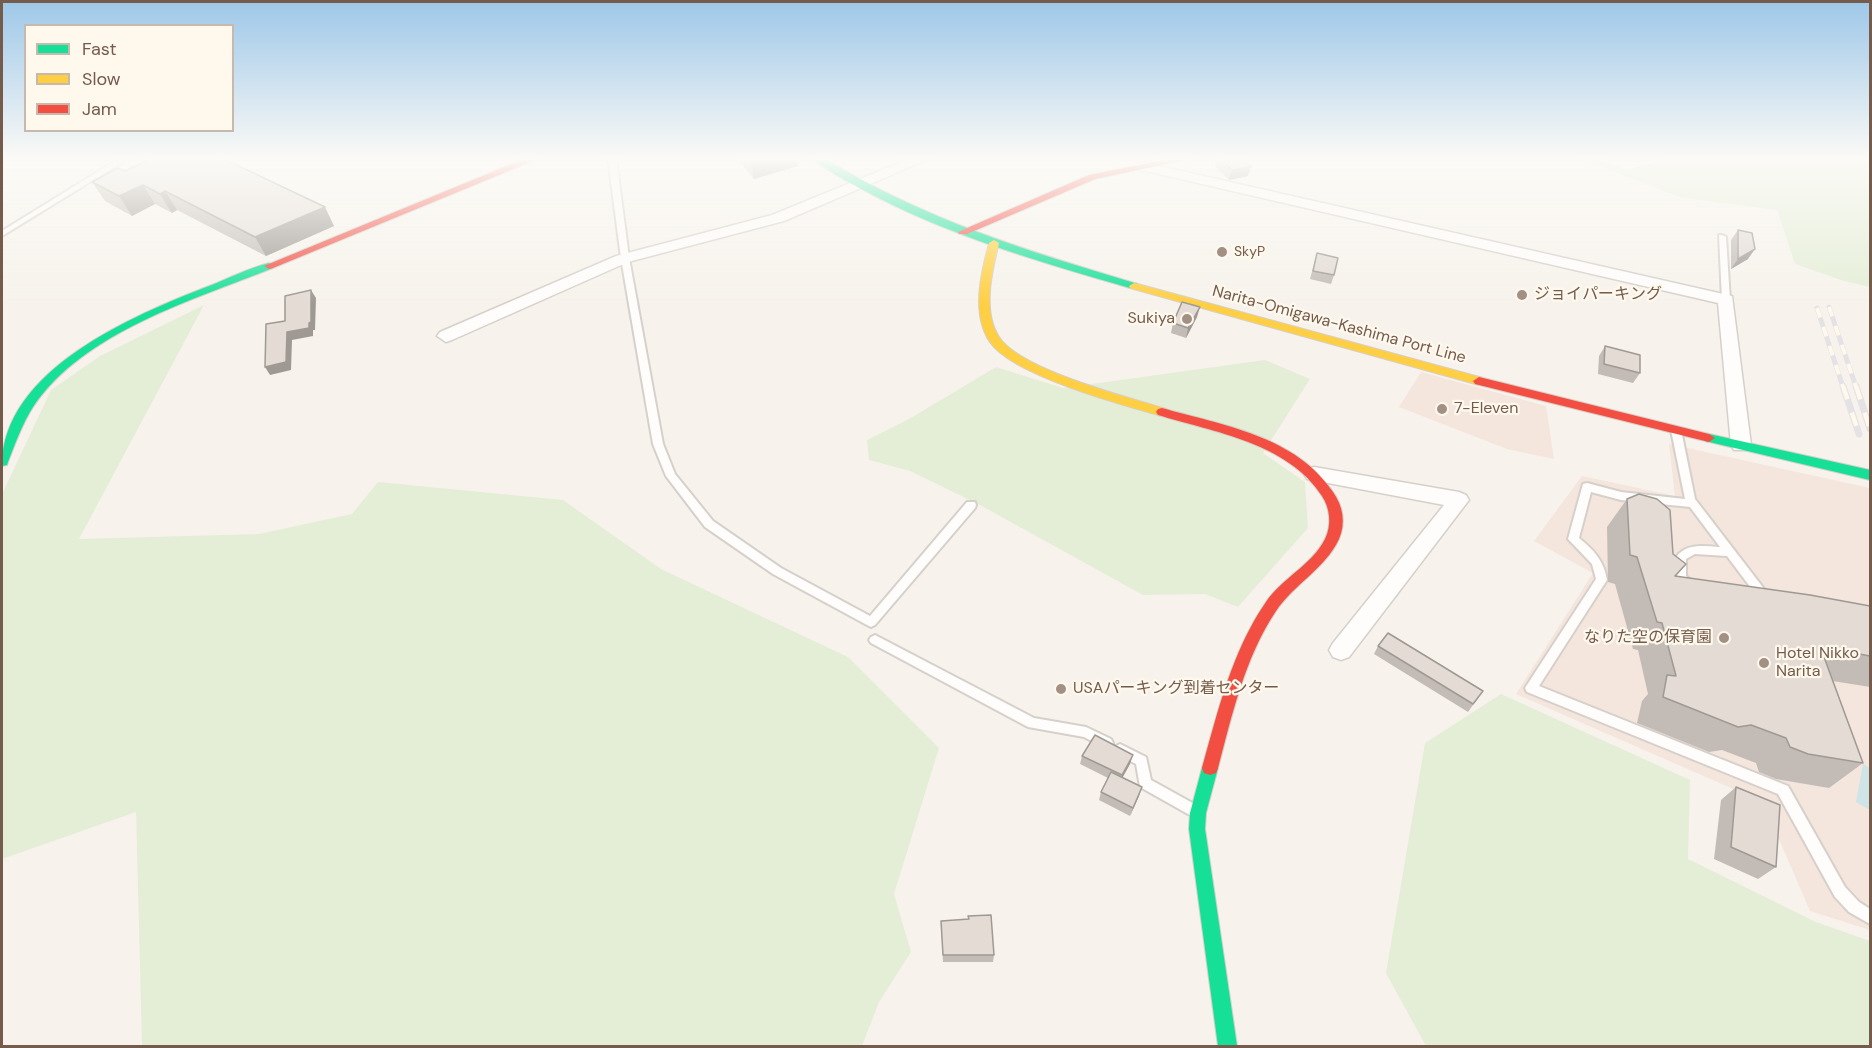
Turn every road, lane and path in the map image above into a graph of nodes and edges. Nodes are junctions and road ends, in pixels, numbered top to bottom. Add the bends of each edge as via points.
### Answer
1 (46, 207) edge
2 (414, 207) edge
3 (618, 207) edge
4 (807, 207) edge
5 (899, 207) edge
6 (1022, 207) edge
7 (1320, 207) edge
8 (963, 232) junction
9 (2, 234) edge
10 (1722, 237) dead end
11 (994, 243) junction
12 (625, 258) junction
13 (1726, 300) junction
14 (446, 336) dead end
15 (1676, 430) junction
16 (1741, 445) junction
17 (2, 462) edge
18 (1314, 474) junction
19 (1870, 475) edge
20 (1693, 504) junction
21 (971, 505) dead end
22 (1729, 552) junction
23 (1697, 588) edge
24 (1763, 597) edge
25 (875, 639) dead end
26 (1341, 650) dead end
27 (1198, 813) junction
28 (1870, 917) edge
29 (1228, 1047) edge

1 - 9 lane
2 - 17 street via 153,313 93,345 41,388 22,415
3 - 12 lane
4 - 12 street
5 - 8 street, Narita-Omigawa-Kashima Port Line
6 - 8 street
7 - 13 street
8 - 11 street, Narita-Omigawa-Kashima Port Line
10 - 13 lane
11 - 15 street, Narita-Omigawa-Kashima Port Line via 1238,316
11 - 18 street via 988,268 987,321 998,346 1010,357 1127,400 1292,451
12 - 14 street
12 - 21 lane via 658,444 671,476 709,524 777,571 871,622
13 - 16 street
15 - 16 street, Narita-Omigawa-Kashima Port Line
15 - 20 lane
16 - 19 street, Narita-Omigawa-Kashima Port Line
18 - 26 street via 1459,500
18 - 27 street via 1328,492 1335,514 1335,532 1323,551 1270,606 1242,663
20 - 22 lane
20 - 28 lane via 1621,496 1587,487 1573,539 1595,557 1602,580 1531,688 1783,790 1840,891
22 - 23 lane via 1693,550 1681,557 1681,578
22 - 24 lane
25 - 27 lane via 1032,723 1086,732 1142,761 1145,783
27 - 29 street via 1204,885

